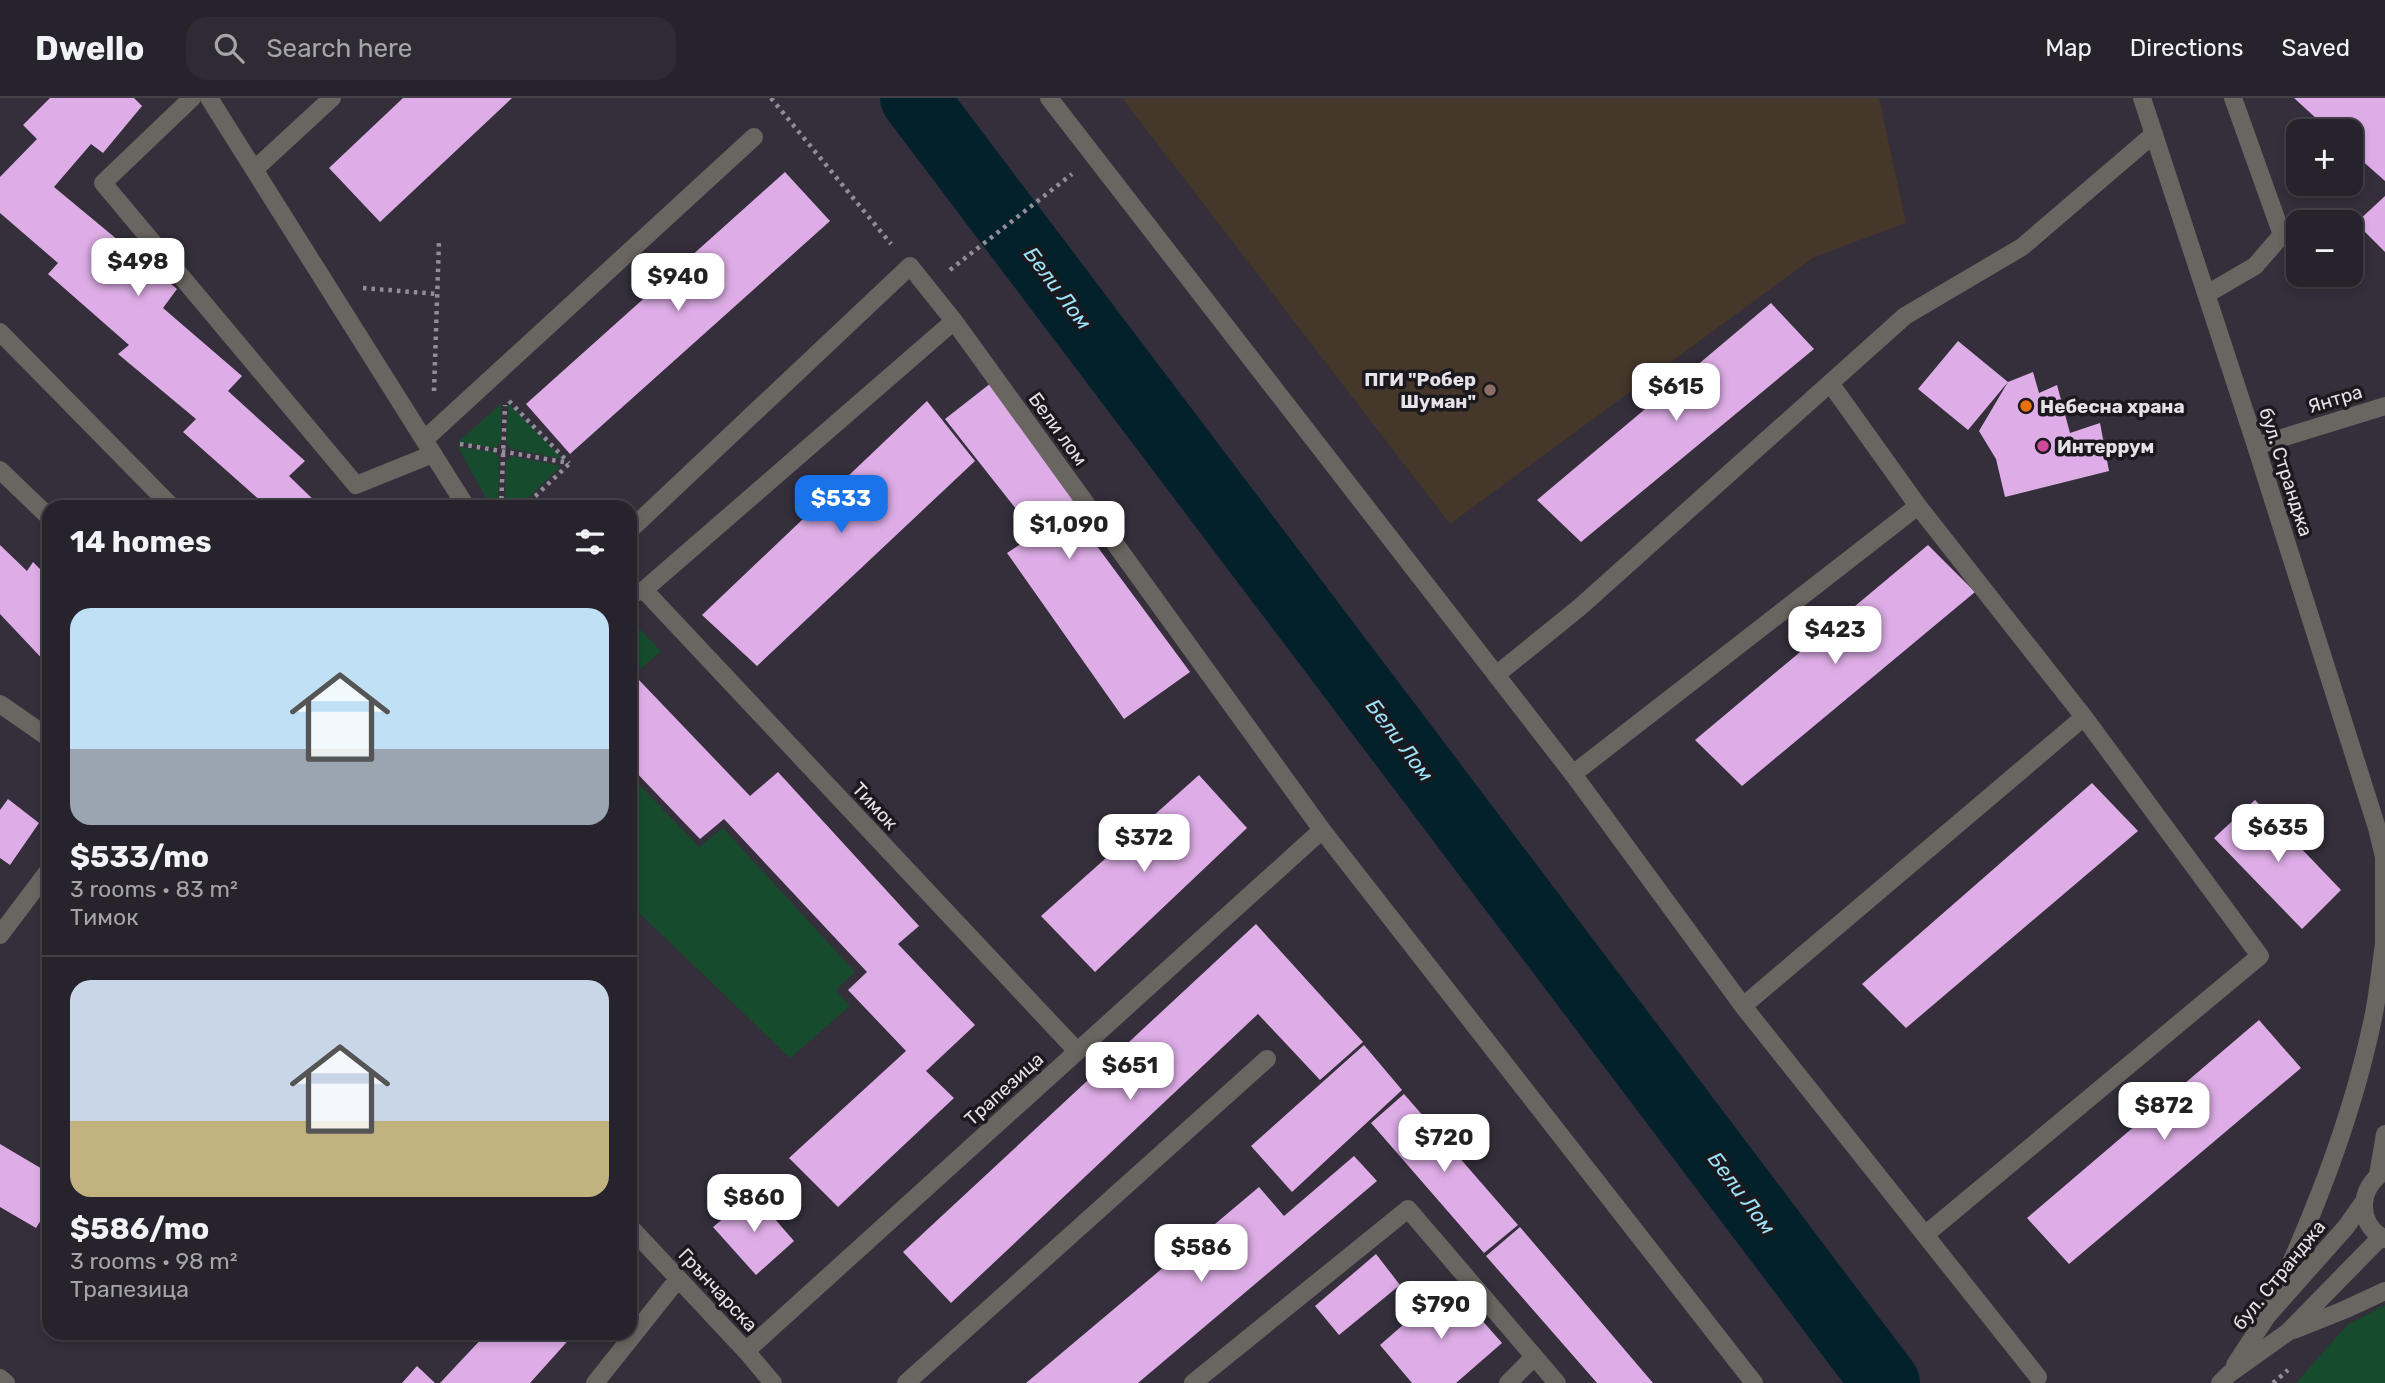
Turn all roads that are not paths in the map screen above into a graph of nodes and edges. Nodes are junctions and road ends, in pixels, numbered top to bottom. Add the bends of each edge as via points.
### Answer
1 (192, 98) edge
2 (209, 98) edge
3 (332, 98) edge
4 (1049, 98) edge
5 (2142, 98) edge
6 (2233, 98) edge
7 (2154, 134) junction
8 (754, 137) dead end
9 (254, 170) junction
10 (2207, 294) junction
11 (954, 321) junction
12 (0, 332) edge
13 (1830, 383) junction
14 (2385, 406) edge
15 (2256, 446) junction
16 (429, 447) junction
17 (0, 470) edge
18 (165, 500) edge
19 (462, 500) edge
20 (1918, 506) junction
21 (42, 510) edge
22 (637, 523) edge
23 (637, 592) edge
24 (1496, 675) junction
25 (0, 704) edge
26 (2084, 717) junction
27 (42, 733) edge
28 (1573, 774) junction
29 (1322, 830) junction
30 (2385, 860) edge
31 (42, 879) edge
32 (0, 935) edge
33 (2384, 944) edge
34 (2385, 968) edge
35 (1743, 1006) junction
36 (1077, 1051) junction
37 (1267, 1059) dead end
38 (2385, 1134) edge
39 (2382, 1173) edge
40 (2363, 1203) junction
41 (1926, 1234) junction
42 (637, 1235) edge
43 (2383, 1238) edge
44 (678, 1279) junction
45 (2385, 1291) edge
46 (2267, 1317) junction
47 (637, 1331) edge
48 (2288, 1332) junction
49 (630, 1340) edge
50 (746, 1351) junction
51 (1534, 1357) junction
52 (2038, 1377) dead end
53 (0, 1378) edge
54 (2225, 1379) edge
55 (6, 1383) edge
56 (596, 1383) edge
57 (773, 1383) edge
58 (906, 1383) edge
59 (1192, 1383) edge
60 (1508, 1383) edge
61 (1556, 1383) edge
62 (1754, 1383) edge

1 - 16 street via 103,183 356,485
2 - 9 street
3 - 9 street
4 - 24 street
5 - 7 street, бул. Странджа
6 - 10 street via 2282,235 2255,266
7 - 10 street, бул. Странджа
7 - 13 street via 2022,247 1906,316
8 - 16 street
9 - 16 street
10 - 15 street, бул. Странджа
11 - 22 street, Бели лом via 910,266
11 - 23 street
11 - 29 street, Бели лом
12 - 18 street
13 - 20 street
13 - 24 street via 1580,607
14 - 15 street, Янтра
15 - 30 street, бул. Странджа
16 - 19 street
17 - 21 street
20 - 26 street
20 - 28 street
23 - 36 street, Тимок
24 - 28 street
25 - 27 street
26 - 35 street
26 - 41 street via 2260,956
28 - 35 street
29 - 36 street, Трапезица
29 - 62 street, Бели лом
30 - 33 street, бул. Странджа
31 - 32 street
33 - 34 street, бул. Странджа
33 - 46 street via 2373,1021 2348,1116 2311,1219
35 - 41 street
36 - 50 street, Трапезица
37 - 58 street
38 - 39 street
39 - 40 street, бул. Странджа
40 - 43 street via 2368,1223
40 - 46 street, бул. Странджа
41 - 52 street
42 - 44 street, Грънчарска
43 - 48 street, бул. Странджа
44 - 47 street
44 - 50 street, Грънчарска
45 - 48 street
46 - 54 street, бул. Странджа
48 - 54 street, бул. Странджа
49 - 56 street
50 - 57 street, Грънчарска
51 - 59 street via 1408,1209
51 - 60 street
51 - 61 street
53 - 55 street

